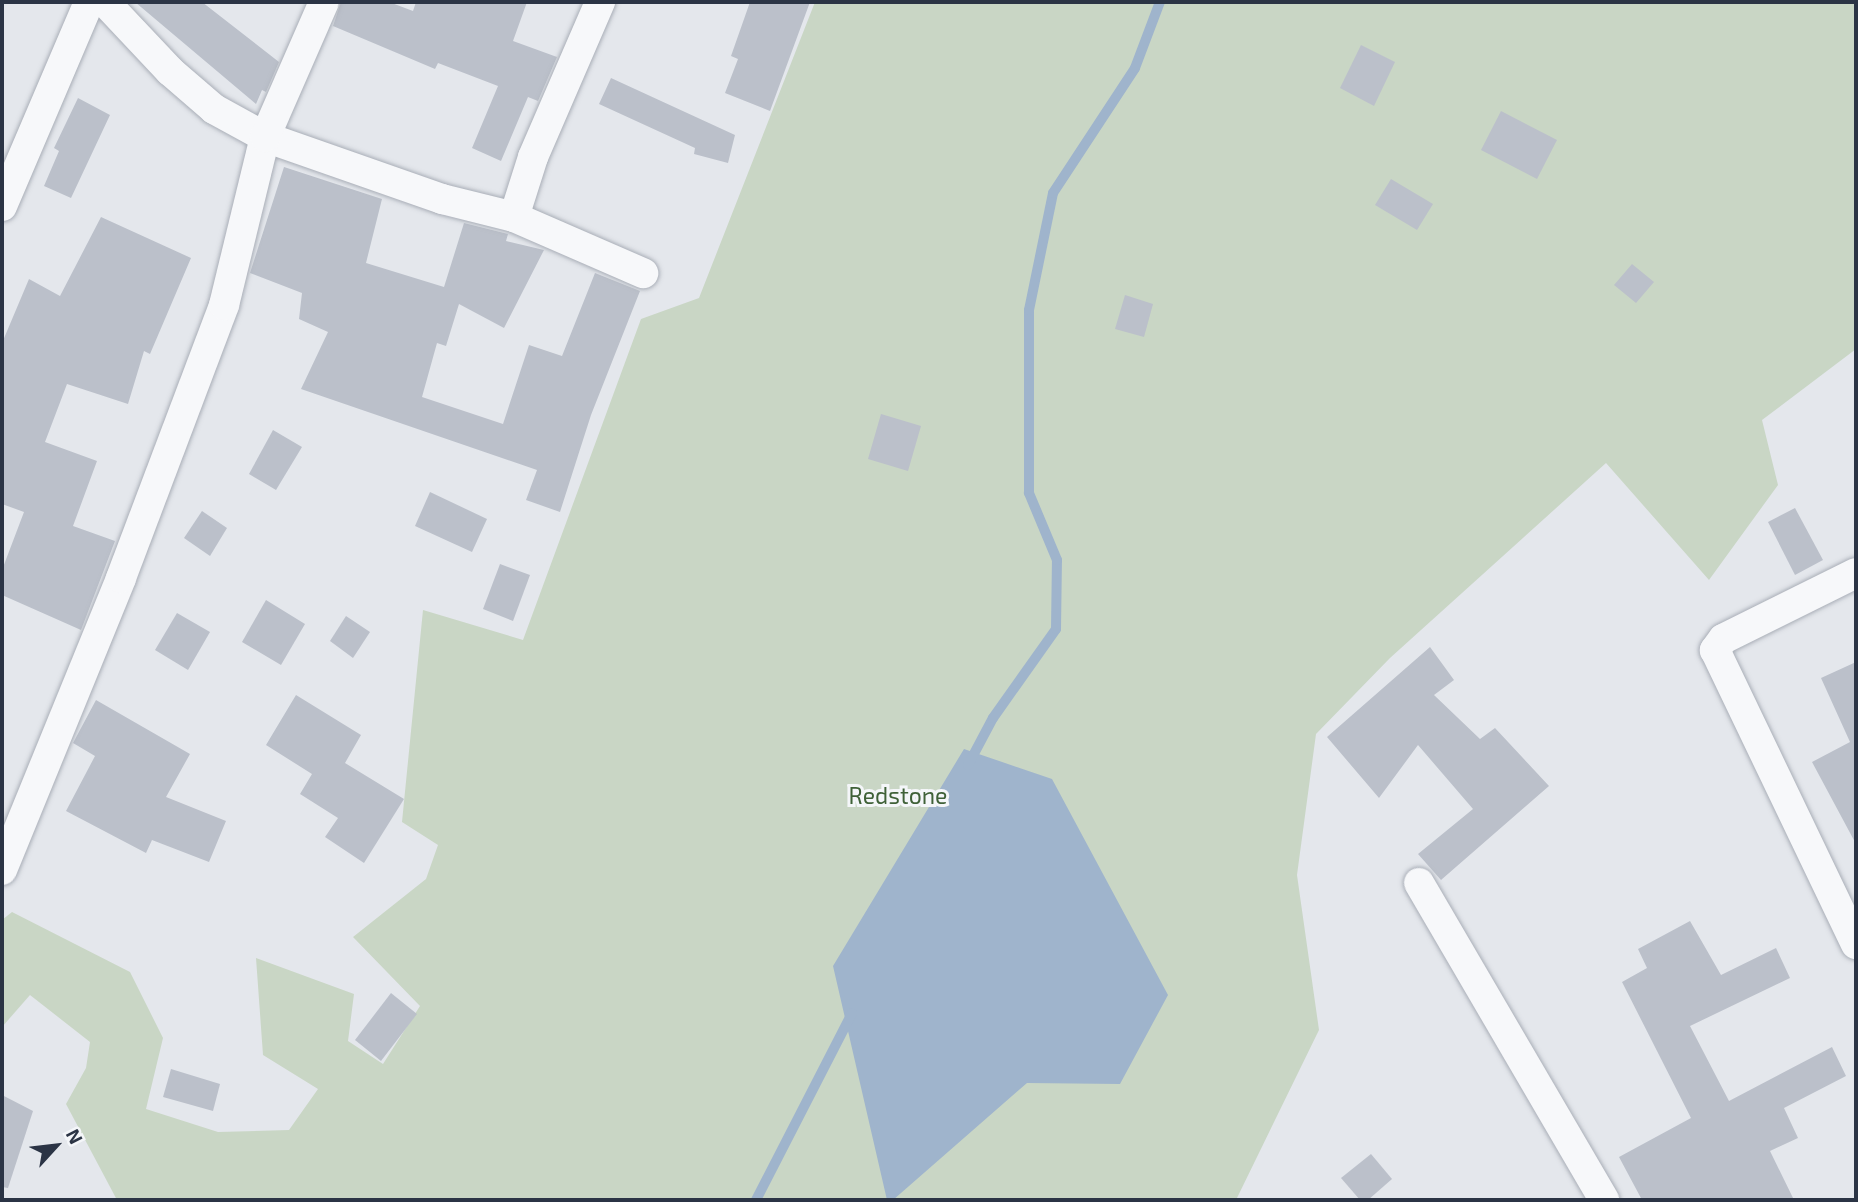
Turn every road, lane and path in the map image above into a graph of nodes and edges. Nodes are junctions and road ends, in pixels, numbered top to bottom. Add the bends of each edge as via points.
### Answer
1 (89, 2) edge
2 (105, 2) edge
3 (324, 2) edge
4 (600, 2) edge
5 (265, 136) junction
6 (2, 206) edge
7 (514, 217) junction
8 (643, 273) dead end
9 (1856, 573) edge
10 (13, 809) edge
11 (2, 870) edge
12 (1419, 883) dead end
13 (1856, 944) edge
14 (1605, 1200) edge

1 - 6 street
2 - 5 street via 170,71 214,109
3 - 5 street
4 - 7 street via 533,156
5 - 7 street via 442,199
5 - 10 street via 224,305
7 - 8 street
9 - 13 street via 1723,639 1715,650
10 - 11 street
12 - 14 street

